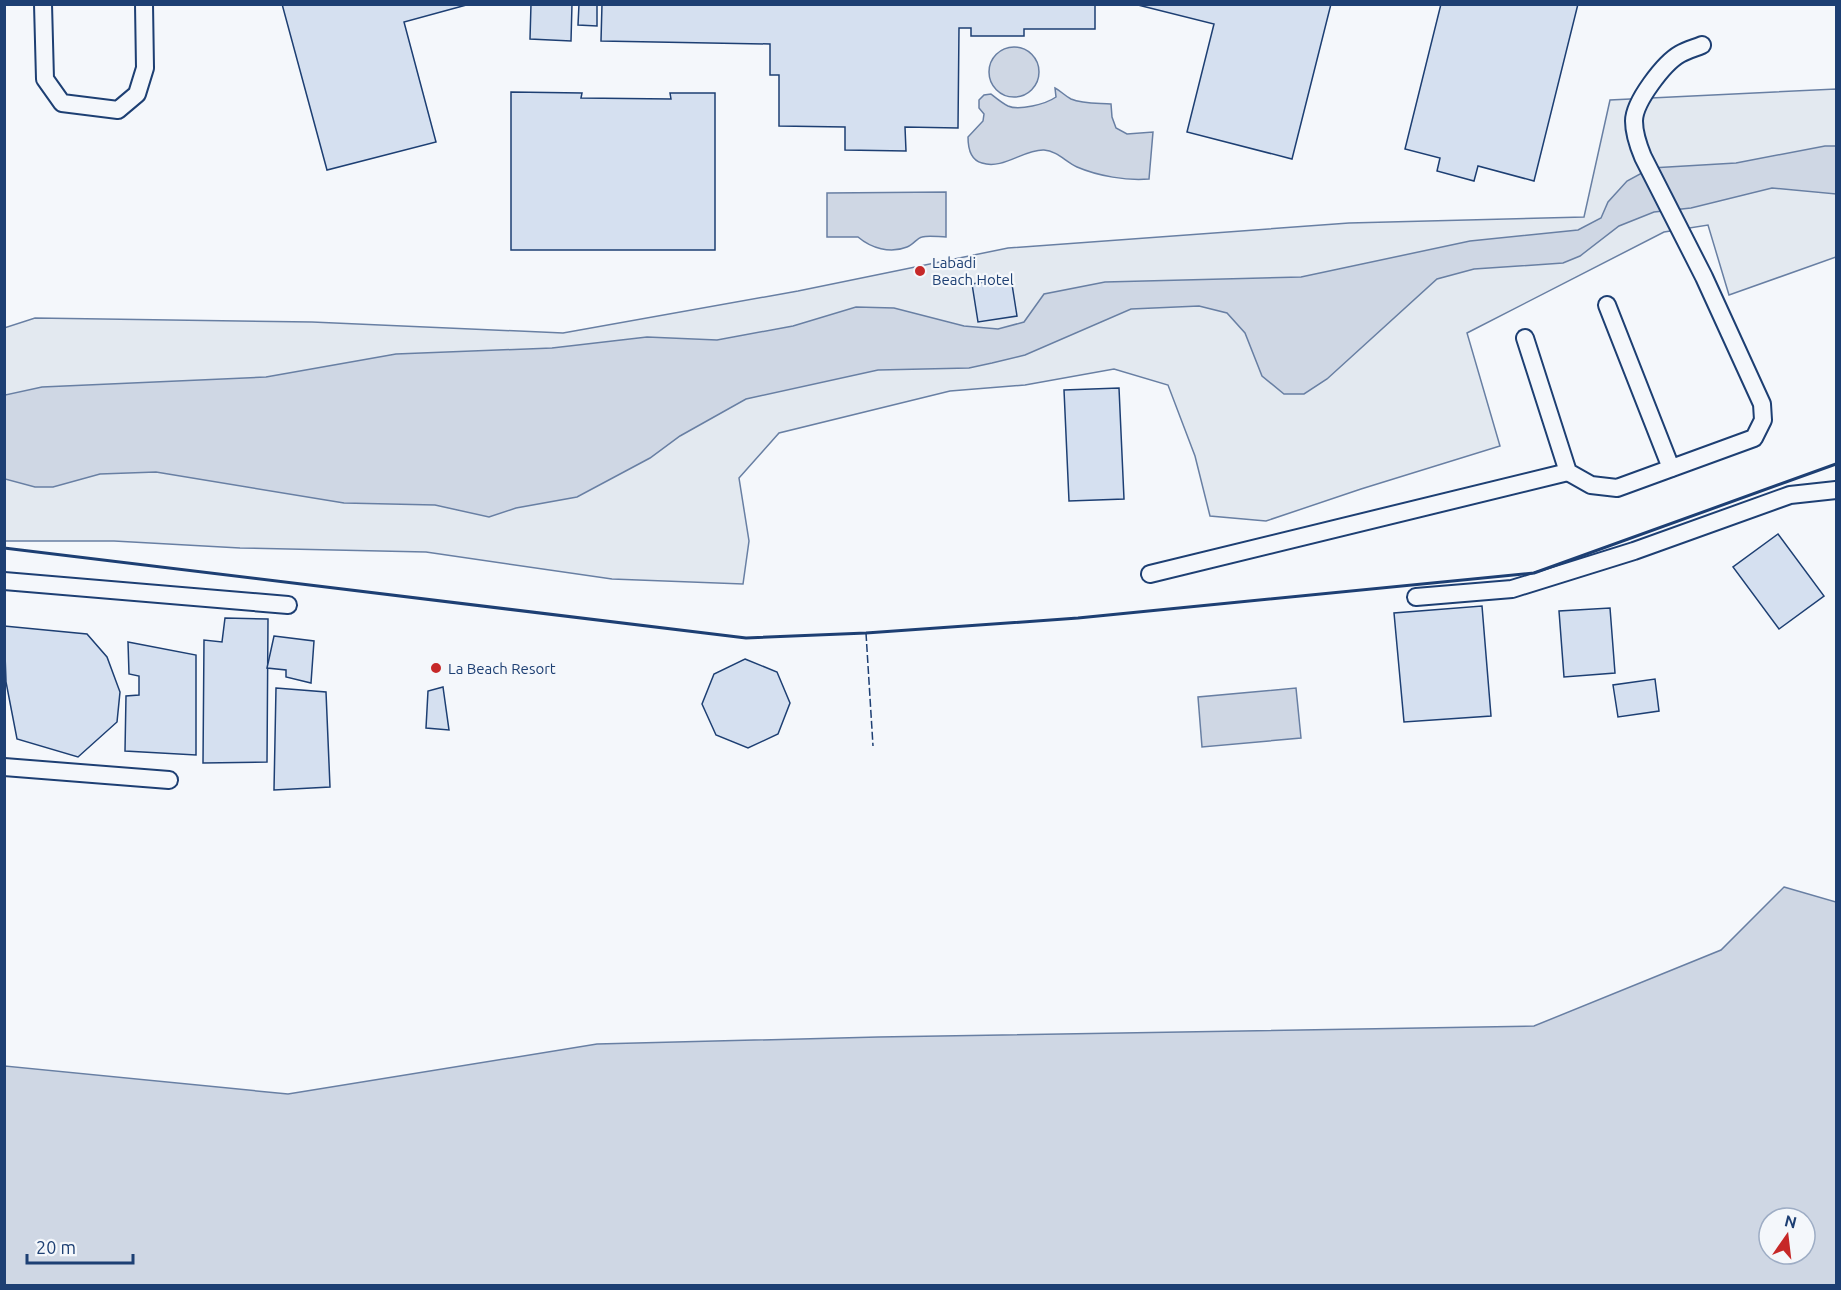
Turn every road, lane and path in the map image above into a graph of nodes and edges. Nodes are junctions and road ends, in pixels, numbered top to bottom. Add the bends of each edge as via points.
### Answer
1 (44, 4) edge
2 (144, 4) edge
3 (1702, 45) dead end
4 (1607, 305) dead end
5 (1525, 338) dead end
6 (1671, 468) junction
7 (1568, 472) junction
8 (1836, 490) edge
9 (1150, 574) dead end
10 (4, 580) edge
11 (1416, 597) dead end
12 (288, 605) dead end
13 (4, 767) edge
14 (169, 780) dead end

1 - 2 lane via 45,79 62,104 118,110 137,94 145,68
3 - 6 lane via 1679,54 1653,80 1634,118 1636,139 1762,404 1764,420 1754,438
4 - 6 lane
5 - 7 lane
6 - 7 lane via 1617,488 1591,485
7 - 9 lane
8 - 11 lane via 1790,495 1634,551 1512,589
10 - 12 lane
13 - 14 lane

